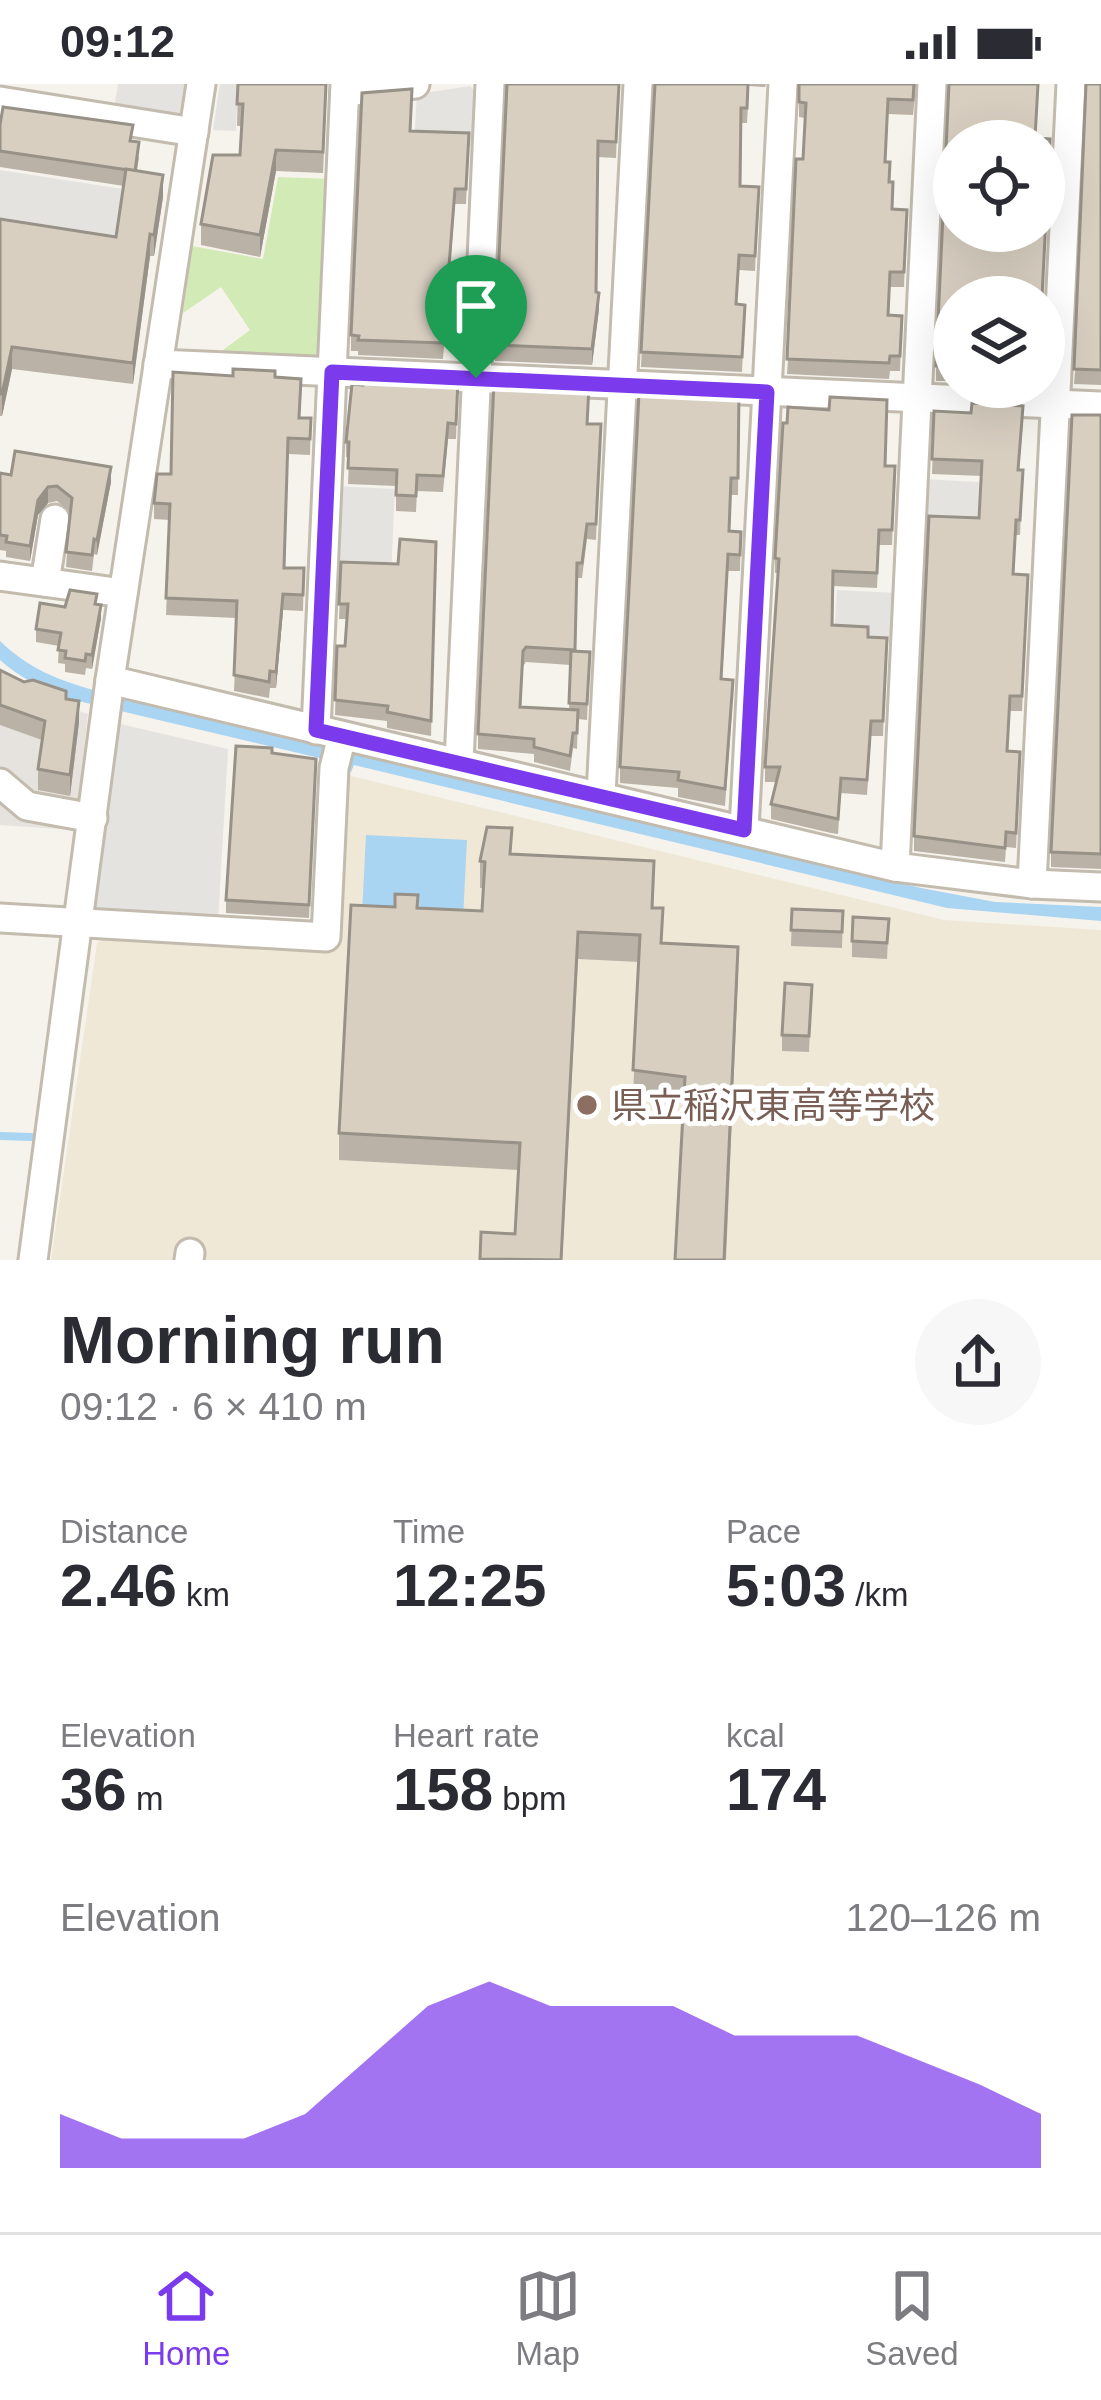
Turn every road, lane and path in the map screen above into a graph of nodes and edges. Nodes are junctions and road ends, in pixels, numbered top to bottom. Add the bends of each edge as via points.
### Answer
1 (201, 84) edge
2 (415, 84) edge
3 (490, 84) edge
4 (635, 84) edge
5 (783, 84) edge
6 (932, 84) edge
7 (1071, 84) edge
8 (345, 88) edge
9 (0, 101) edge
10 (194, 132) junction
11 (1062, 276) edge
12 (158, 364) junction
13 (332, 372) junction
14 (476, 378) junction
15 (622, 385) junction
16 (767, 392) junction
17 (918, 398) junction
18 (933, 399) edge
19 (1065, 404) edge
20 (1101, 406) edge
21 (1056, 408) edge
22 (55, 519) dead end
23 (0, 576) edge
24 (45, 582) junction
25 (123, 593) junction
26 (109, 684) junction
27 (333, 744) junction
28 (459, 762) junction
29 (0, 783) edge
30 (601, 795) junction
31 (93, 818) junction
32 (744, 830) junction
33 (895, 867) junction
34 (1032, 884) junction
35 (1101, 887) edge
36 (0, 918) edge
37 (80, 922) junction
38 (33, 1260) edge

1 - 10 street
2 - 8 street
3 - 14 street
4 - 15 street
5 - 16 street
6 - 17 street
7 - 11 street
8 - 13 street
9 - 10 street
10 - 12 street
12 - 13 street
12 - 25 street
13 - 14 street
13 - 27 street
14 - 15 street
14 - 28 street
15 - 16 street
15 - 30 street
16 - 17 street
16 - 32 street
17 - 18 street
17 - 33 street
19 - 20 street
21 - 34 street
22 - 24 street
23 - 24 street
24 - 25 street
25 - 26 street
26 - 27 street
26 - 31 street
27 - 28 street
27 - 37 street via 326,937
28 - 30 street
29 - 31 street via 27,806
30 - 32 street
31 - 37 street
32 - 33 street
33 - 34 street
34 - 35 street
36 - 37 street
37 - 38 street

